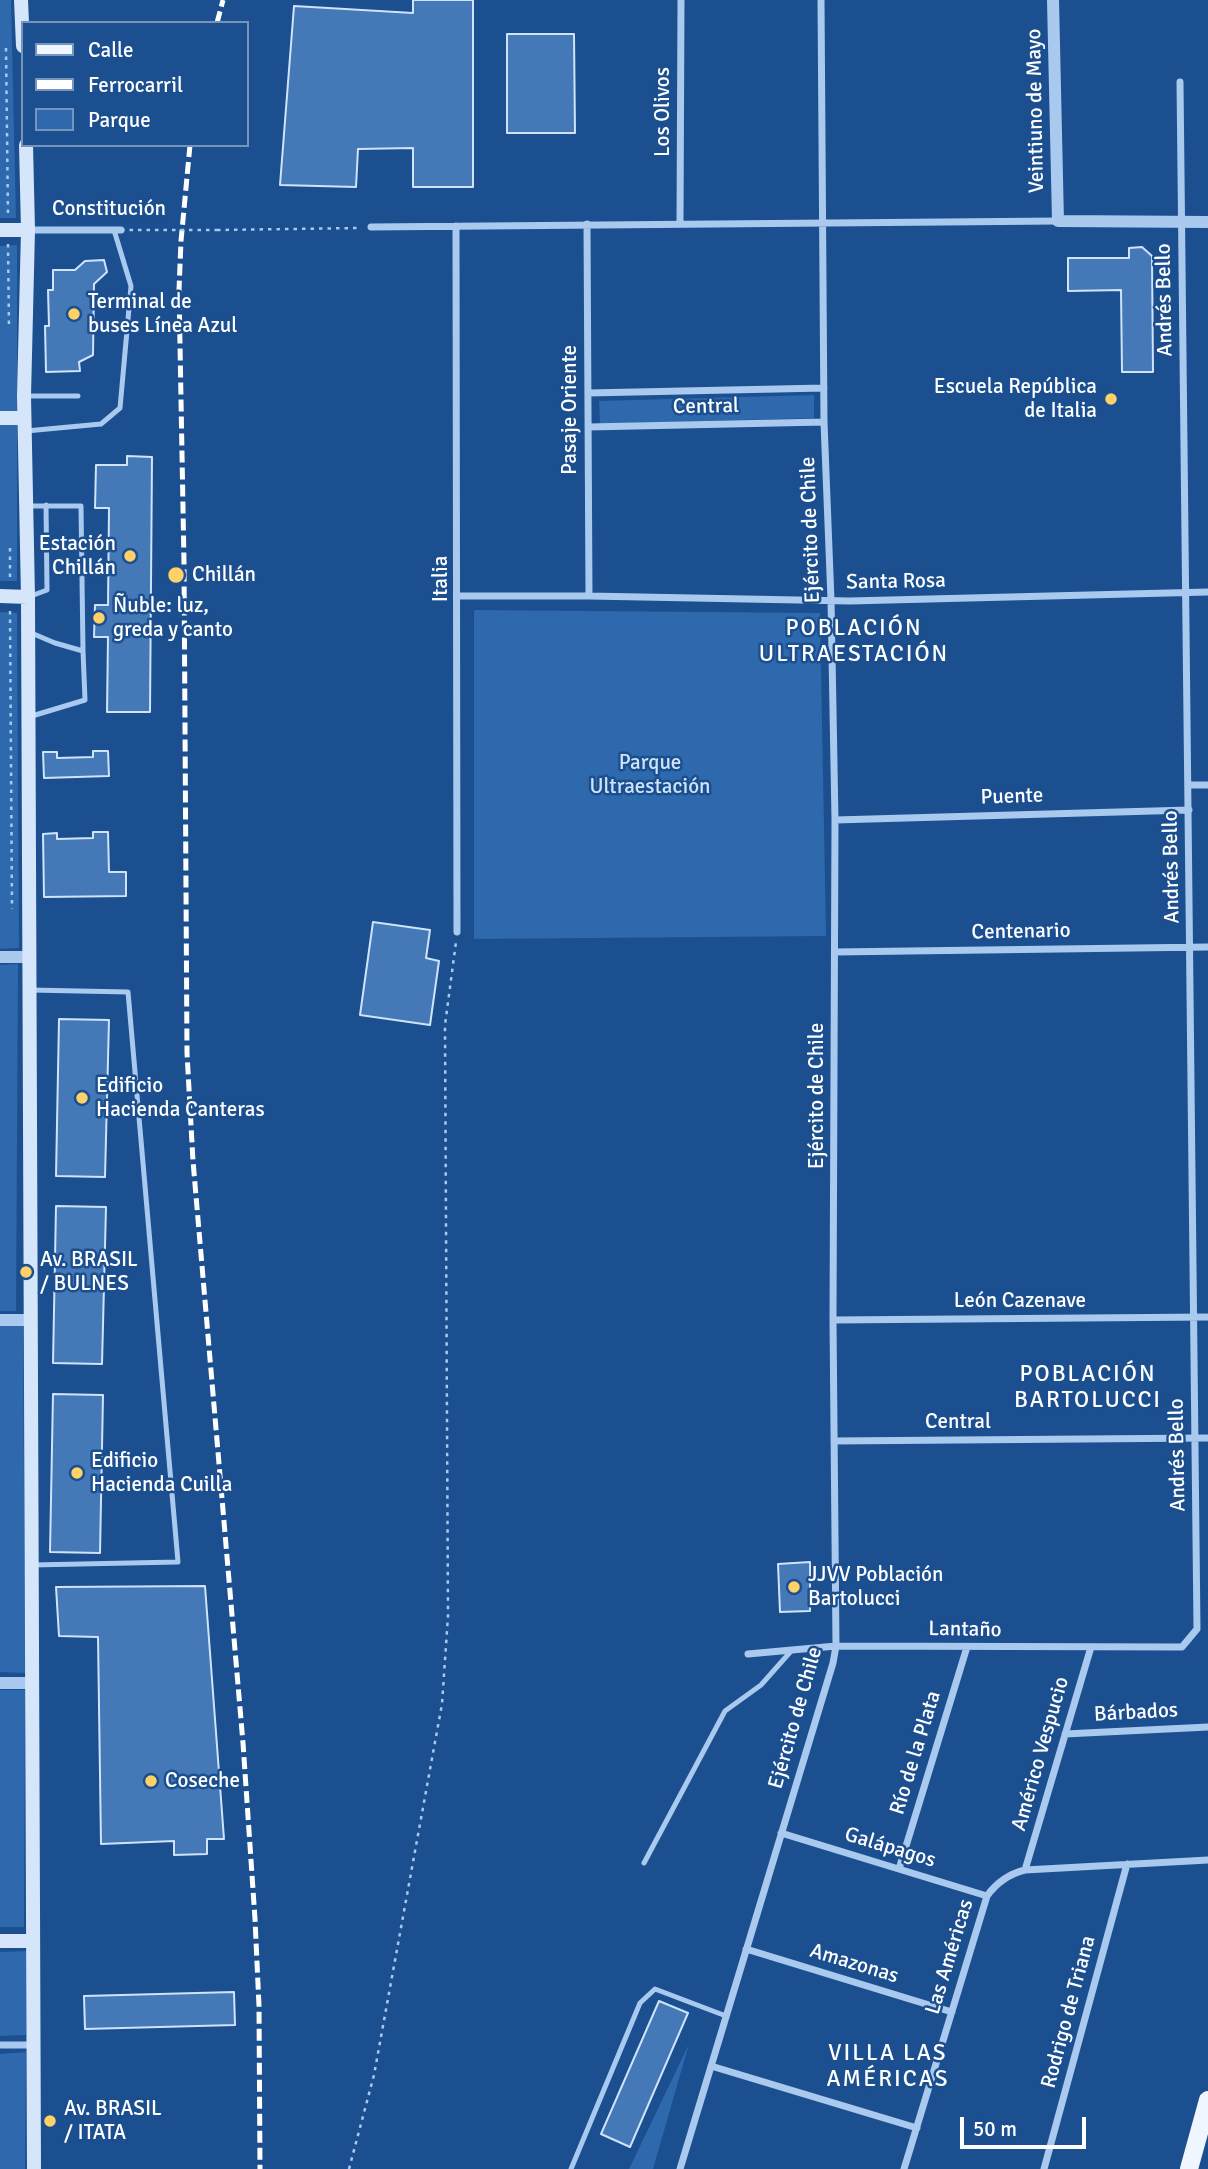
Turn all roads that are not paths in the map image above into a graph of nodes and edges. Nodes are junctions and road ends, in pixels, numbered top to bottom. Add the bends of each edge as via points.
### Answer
1 (22, 0) edge
2 (681, 0) edge
3 (821, 0) edge
4 (1053, 0) edge
5 (22, 21) edge
6 (1180, 82) dead end
7 (26, 147) edge
8 (1058, 221) junction
9 (822, 222) junction
10 (1182, 222) junction
11 (1208, 222) edge
12 (587, 224) junction
13 (680, 224) junction
14 (456, 226) junction
15 (371, 227) road end
16 (0, 230) edge
17 (28, 230) junction
18 (117, 230) joint
19 (824, 388) junction
20 (588, 393) junction
21 (24, 396) junction
22 (78, 396) dead end
23 (0, 418) edge
24 (824, 422) junction
25 (24, 425) junction
26 (588, 427) junction
27 (46, 505) junction
28 (27, 506) junction
29 (1208, 592) edge
30 (1186, 593) junction
31 (0, 596) edge
32 (458, 596) junction
33 (589, 596) junction
34 (28, 597) junction
35 (831, 600) junction
36 (28, 632) junction
37 (83, 651) junction
38 (29, 717) junction
39 (1188, 785) junction
40 (1208, 785) edge
41 (1189, 810) junction
42 (835, 820) junction
43 (457, 932) road end
44 (1190, 947) junction
45 (1208, 947) edge
46 (835, 952) junction
47 (0, 957) edge
48 (29, 957) junction
49 (30, 990) junction
50 (1194, 1318) junction
51 (1208, 1318) edge
52 (0, 1320) edge
53 (31, 1320) junction
54 (833, 1320) junction
55 (1195, 1438) junction
56 (1208, 1438) edge
57 (834, 1441) junction
58 (32, 1564) junction
59 (1197, 1629) junction
60 (1208, 1629) edge
61 (836, 1646) junction
62 (967, 1647) junction
63 (1091, 1647) junction
64 (792, 1650) junction
65 (748, 1654) dead end
66 (0, 1683) edge
67 (32, 1683) junction
68 (1208, 1727) edge
69 (1065, 1734) junction
70 (781, 1833) junction
71 (1208, 1860) edge
72 (644, 1863) dead end
73 (1127, 1864) junction
74 (899, 1869) junction
75 (1025, 1870) junction
76 (987, 1896) junction
77 (0, 1941) edge
78 (33, 1941) junction
79 (746, 1949) junction
80 (952, 2012) junction
81 (726, 2016) junction
82 (0, 2045) edge
83 (34, 2045) junction
84 (711, 2066) junction
85 (1208, 2099) edge
86 (916, 2128) junction
87 (34, 2169) edge
88 (571, 2169) edge
89 (680, 2169) edge
90 (904, 2169) edge
91 (1045, 2169) edge
92 (1189, 2169) edge

1 - 5 main road
2 - 13 street, Los Olivos
3 - 9 street, Ejército de Chile
4 - 8 street, Veintiuno de Mayo
6 - 10 street, Andrés Bello
7 - 17 main road
8 - 9 street
8 - 10 street
9 - 13 street
9 - 19 street, Ejército de Chile
10 - 11 street
10 - 30 street, Andrés Bello
12 - 13 street
12 - 14 street
12 - 20 street, Pasaje Oriente
14 - 15 street
14 - 32 street, Italia
16 - 17 main road, Constitución
17 - 18 street, Constitución
17 - 21 main road
18 - 25 lane via 131,286 120,408 101,424
19 - 20 street, Central
19 - 24 street, Ejército de Chile
20 - 26 street, Pasaje Oriente
21 - 22 lane
21 - 25 main road
23 - 25 main road
24 - 26 street, Central
24 - 35 street, Ejército de Chile
25 - 28 main road
26 - 33 street, Pasaje Oriente
27 - 28 lane
27 - 34 lane via 47,590
27 - 37 lane via 81,506
28 - 34 main road
29 - 30 street, Santa Rosa
30 - 35 street, Santa Rosa
30 - 39 street, Andrés Bello
31 - 34 main road
32 - 33 street, Santa Rosa
32 - 43 street, Italia
33 - 35 street, Santa Rosa
34 - 36 main road
35 - 42 street, Ejército de Chile
36 - 37 lane
36 - 38 main road
37 - 38 lane via 85,700
38 - 48 main road
39 - 40 street
39 - 41 street, Andrés Bello
41 - 42 street, Puente
41 - 44 street, Andrés Bello
42 - 46 street, Ejército de Chile
44 - 45 street, Centenario
44 - 46 street, Centenario
44 - 50 street, Andrés Bello
46 - 54 street, Ejército de Chile
47 - 48 street
48 - 49 main road
49 - 53 main road
49 - 58 lane via 128,992 178,1562
50 - 51 street, León Cazenave
50 - 54 street, León Cazenave
50 - 55 street, Andrés Bello
52 - 53 street
53 - 58 main road
54 - 57 street, Ejército de Chile
55 - 56 street, Central
55 - 57 street, Central
55 - 59 street, Andrés Bello
57 - 61 street, Ejército de Chile
58 - 67 main road
59 - 60 street
59 - 63 street, Lantaño via 1182,1647
61 - 62 street, Lantaño
61 - 64 street, Lantaño
61 - 70 street, Ejército de Chile
62 - 63 street, Lantaño
62 - 74 street, Río de la Plata
63 - 69 street, Américo Vespucio
64 - 65 street, Lantaño
64 - 72 lane via 761,1685 725,1711
66 - 67 street
67 - 78 main road
68 - 69 street, Bárbados
69 - 75 street, Américo Vespucio
70 - 74 street, Galápagos
70 - 79 street, Ejército de Chile
71 - 73 street, Las Américas
73 - 75 street, Las Américas
73 - 91 street, Rodrigo de Triana
74 - 76 street, Galápagos
75 - 76 street, Las Américas via 1007,1877
76 - 80 street, Las Américas
77 - 78 main road
78 - 83 main road
79 - 80 street, Amazonas
79 - 81 street, Ejército de Chile
80 - 86 street, Las Américas
81 - 84 street, Ejército de Chile
81 - 88 lane via 655,1989 640,2003
82 - 83 street
83 - 87 main road
84 - 86 street
84 - 89 street, Ejército de Chile
85 - 92 main road
86 - 90 street, Las Américas

